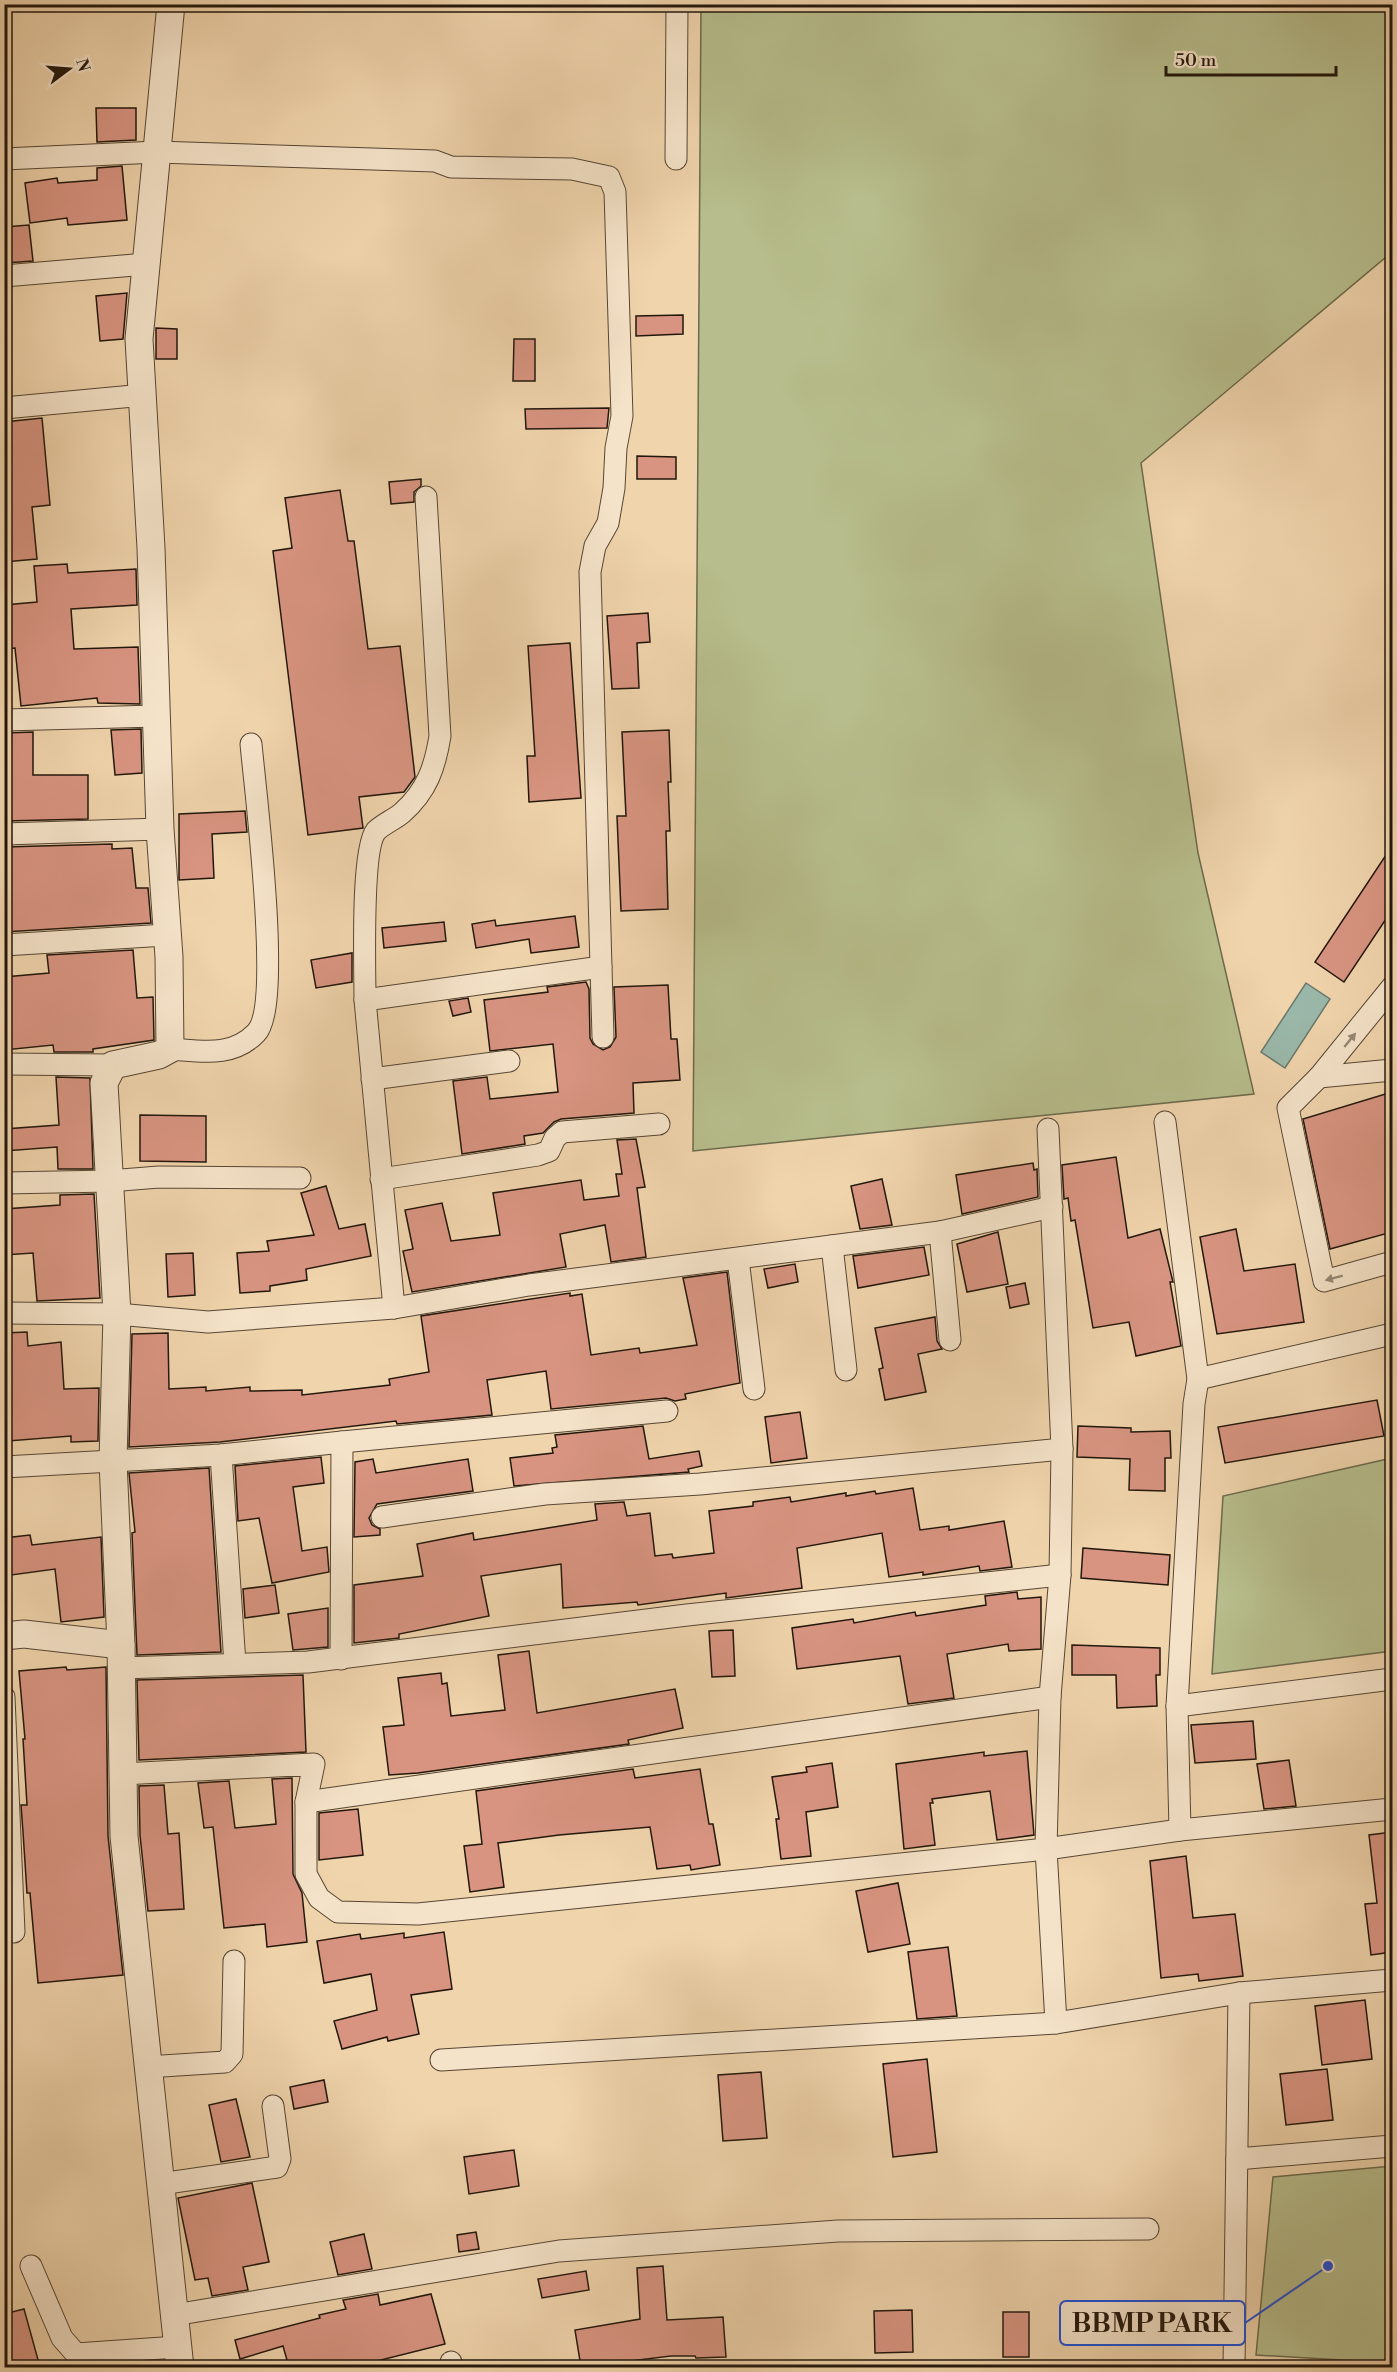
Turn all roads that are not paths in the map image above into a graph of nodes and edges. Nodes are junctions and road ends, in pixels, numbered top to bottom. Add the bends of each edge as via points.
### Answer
1 (171, 4) edge
2 (677, 4) edge
3 (157, 152) junction
4 (4, 159) edge
5 (676, 159) dead end
6 (146, 264) junction
7 (4, 276) edge
8 (144, 395) junction
9 (4, 408) edge
10 (426, 497) dead end
11 (157, 716) junction
12 (4, 720) edge
13 (251, 744) dead end
14 (160, 829) junction
15 (4, 834) edge
16 (166, 935) junction
17 (4, 945) edge
18 (601, 967) junction
19 (1392, 987) edge
20 (365, 1000) junction
21 (603, 1037) dead end
22 (170, 1049) junction
23 (509, 1061) dead end
24 (4, 1064) edge
25 (113, 1065) junction
26 (1392, 1070) edge
27 (1319, 1077) junction
28 (372, 1079) junction
29 (1165, 1122) dead end
30 (659, 1124) dead end
31 (1048, 1129) dead end
32 (300, 1178) dead end
33 (381, 1179) junction
34 (109, 1181) junction
35 (4, 1183) edge
36 (1052, 1207) junction
37 (940, 1232) junction
38 (832, 1246) junction
39 (738, 1259) junction
40 (1392, 1262) edge
41 (394, 1308) junction
42 (4, 1314) edge
43 (117, 1314) junction
44 (1392, 1334) edge
45 (951, 1340) dead end
46 (846, 1370) dead end
47 (1198, 1379) junction
48 (754, 1389) dead end
49 (667, 1411) dead end
50 (342, 1442) junction
51 (1062, 1449) junction
52 (221, 1455) junction
53 (113, 1461) junction
54 (4, 1467) edge
55 (382, 1516) dead end
56 (1060, 1575) junction
57 (4, 1636) edge
58 (121, 1656) junction
59 (341, 1659) junction
60 (235, 1664) junction
61 (1392, 1679) edge
62 (4, 1697) edge
63 (1050, 1698) junction
64 (1177, 1707) junction
65 (122, 1774) junction
66 (306, 1802) junction
67 (1392, 1809) edge
68 (1180, 1830) junction
69 (1046, 1849) junction
70 (14, 1932) dead end
71 (234, 1961) dead end
72 (1392, 1980) edge
73 (1239, 1993) junction
74 (1056, 2023) junction
75 (441, 2060) dead end
76 (147, 2067) junction
77 (273, 2106) dead end
78 (1392, 2146) edge
79 (1237, 2159) junction
80 (160, 2184) junction
81 (1148, 2229) dead end
82 (31, 2266) dead end
83 (174, 2314) junction
84 (179, 2357) edge
85 (1234, 2367) edge

1 - 3 street
2 - 5 street
3 - 4 street
3 - 6 street
3 - 18 street via 435,161 451,167 572,169 609,177 615,192 622,416 608,523 595,546 590,572
6 - 7 street
6 - 8 street via 139,339
8 - 9 street
8 - 11 street
10 - 20 street via 440,736 425,788 402,813 375,832 368,857
11 - 12 street
11 - 14 street
13 - 22 street via 266,920 265,1007 258,1032 241,1045 221,1052
14 - 15 street
14 - 16 street
16 - 17 street
16 - 22 street
18 - 20 street
18 - 21 street
27 -> 19 street
20 - 28 street
22 - 25 street
23 - 28 street
24 - 25 street
25 - 34 street via 104,1083
26 - 27 street
40 -> 27 street via 1324,1281 1288,1108
28 - 33 street
29 - 47 street
30 - 33 street via 562,1132 549,1151 538,1155
31 - 36 street
32 - 34 street
33 - 41 street
34 - 35 street
34 - 43 street
36 - 37 street
36 - 51 street
37 - 38 street
37 - 45 street
38 - 39 street
38 - 46 street
39 - 41 street via 529,1285
39 - 48 street
41 - 43 street via 208,1322
42 - 43 street
43 - 53 street
44 - 47 street
47 - 64 street
49 - 50 street
50 - 52 street
50 - 59 street
51 - 55 street via 700,1484 546,1494
51 - 56 street
52 - 53 street
52 - 60 street
53 - 54 street
53 - 58 street
56 - 59 street via 687,1615
56 - 63 street
57 - 58 street via 24,1634
58 - 60 street
58 - 65 street
59 - 60 street
61 - 64 street
62 - 70 street
63 - 66 street
63 - 69 street
64 - 68 street
65 - 66 street via 314,1764
65 - 76 street via 124,1836
66 - 69 street via 306,1874 319,1898 338,1912 360,1914 418,1914
67 - 68 street
68 - 69 street
69 - 74 street
71 - 76 street via 232,2054 225,2062
72 - 73 street
73 - 74 street
73 - 79 street
74 - 75 street
76 - 80 street
77 - 80 street via 280,2159 277,2167
78 - 79 street
79 - 85 street
80 - 83 street
81 - 83 street via 838,2231 559,2251
82 - 84 street via 62,2338 76,2354
83 - 84 street

